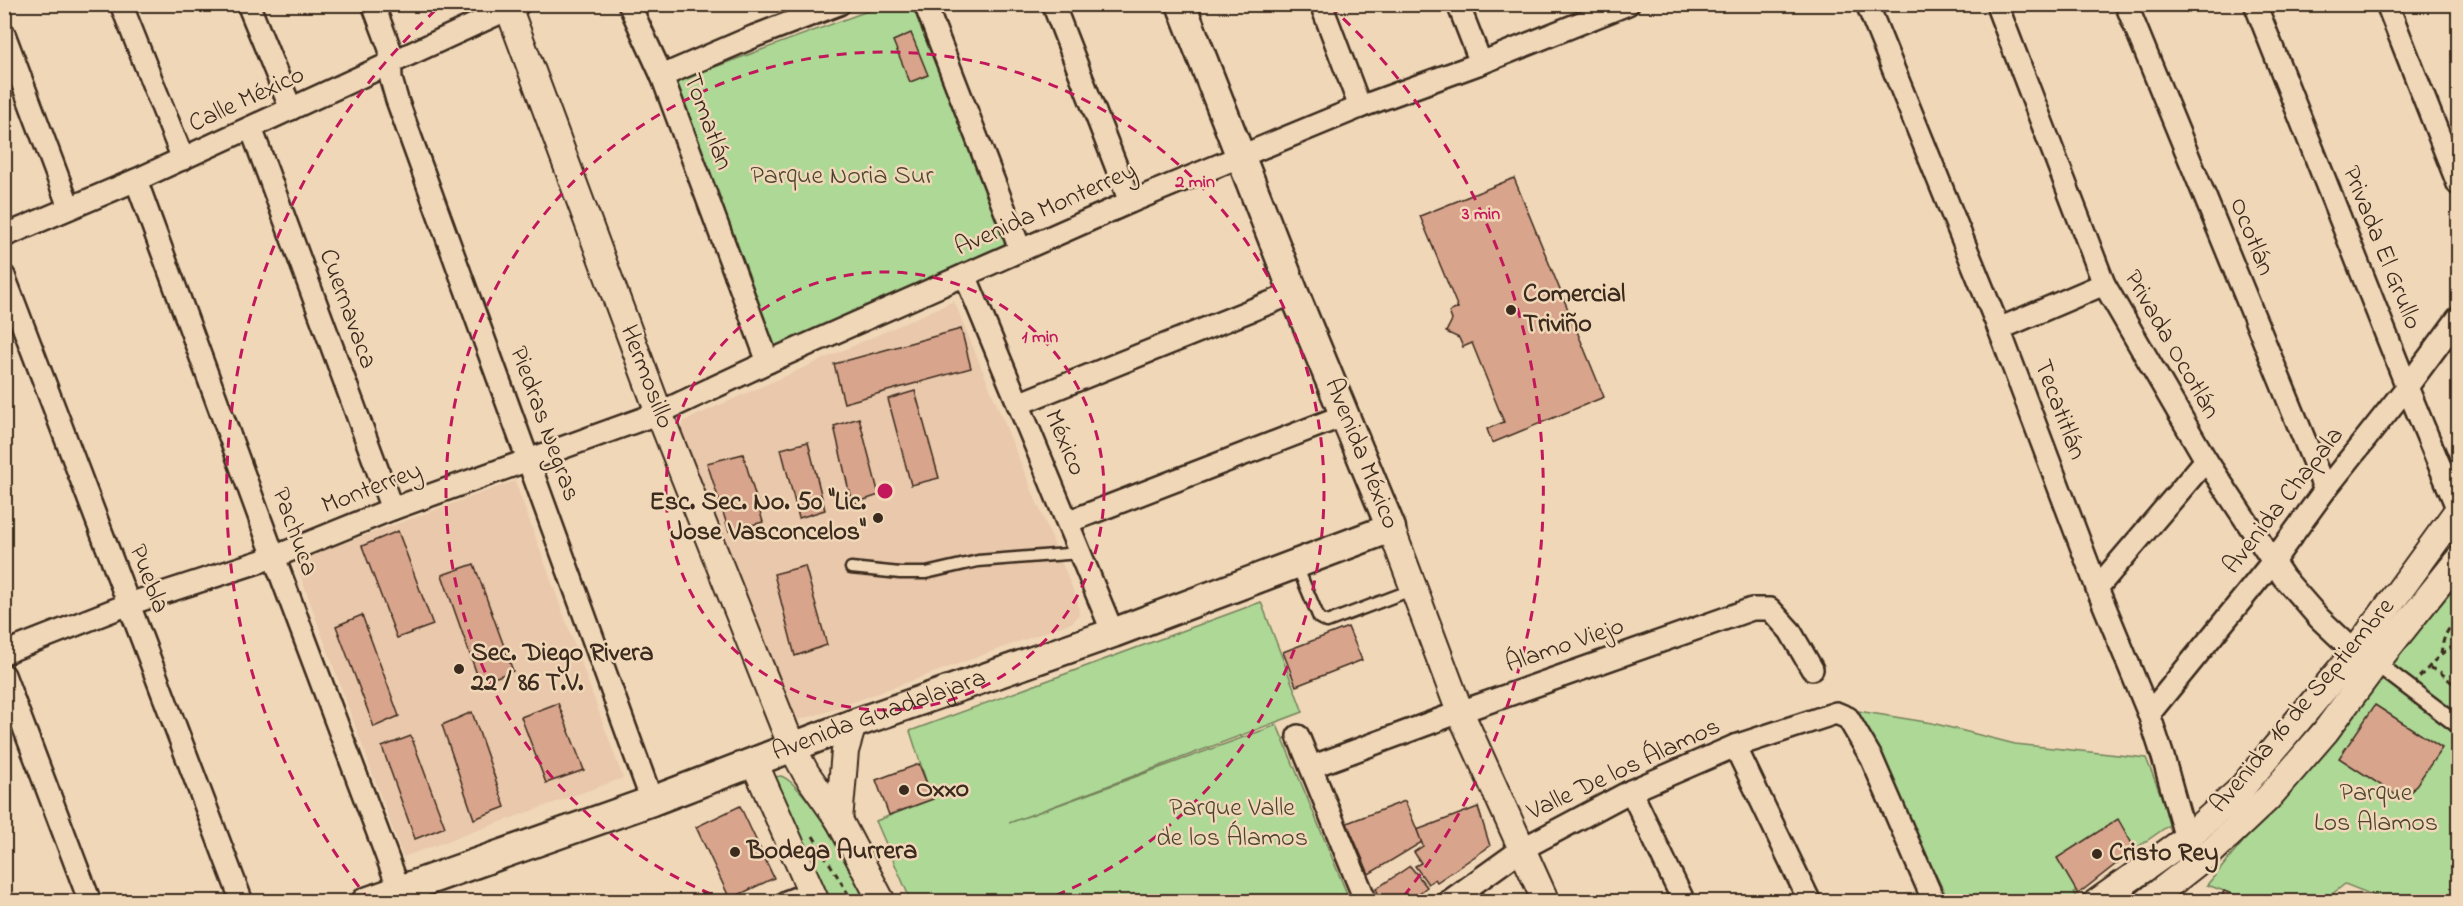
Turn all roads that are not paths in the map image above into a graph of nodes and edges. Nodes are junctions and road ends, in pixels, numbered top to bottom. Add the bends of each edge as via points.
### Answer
1 (121, 4) edge
2 (249, 4) edge
3 (373, 4) edge
4 (629, 4) edge
5 (839, 4) edge
6 (925, 4) edge
7 (1053, 4) edge
8 (1181, 4) edge
9 (1321, 4) edge
10 (1458, 4) edge
11 (1628, 4) edge
12 (1867, 4) edge
13 (1998, 4) edge
14 (2126, 4) edge
15 (2255, 4) edge
16 (2387, 4) edge
17 (512, 6) edge
18 (1593, 11) edge
19 (4, 34) edge
20 (1481, 63) junction
21 (390, 66) junction
22 (662, 76) junction
23 (1360, 107) junction
24 (291, 109) junction
25 (251, 128) junction
26 (1242, 156) junction
27 (183, 159) junction
28 (136, 180) junction
29 (2458, 184) edge
30 (1130, 202) junction
31 (69, 207) junction
32 (4, 236) edge
33 (1020, 249) junction
34 (965, 275) junction
35 (4, 276) edge
36 (2104, 284) junction
37 (1294, 292) junction
38 (2458, 318) edge
39 (1999, 329) junction
40 (768, 362) junction
41 (2407, 387) junction
42 (1018, 404) junction
43 (659, 413) junction
44 (1345, 415) junction
45 (528, 459) junction
46 (2206, 460) junction
47 (1371, 478) junction
48 (2325, 490) junction
49 (392, 509) junction
50 (2458, 510) edge
51 (1068, 522) junction
52 (1391, 528) junction
53 (1333, 550) junction
54 (1080, 553) junction
55 (274, 557) junction
56 (2274, 560) junction
57 (2458, 560) edge
58 (1296, 564) junction
59 (851, 568) dead end
60 (2097, 588) junction
61 (1414, 589) junction
62 (129, 604) junction
63 (1113, 633) junction
64 (4, 653) edge
65 (2366, 658) junction
66 (1812, 669) dead end
67 (4, 675) edge
68 (1460, 712) junction
69 (2149, 714) junction
70 (853, 724) junction
71 (2458, 725) edge
72 (1298, 736) dead end
73 (1735, 746) junction
74 (792, 747) junction
75 (754, 762) junction
76 (1311, 767) junction
77 (1631, 791) junction
78 (652, 801) junction
79 (839, 820) junction
80 (2186, 839) junction
81 (1522, 849) junction
82 (402, 896) edge
83 (814, 897) edge
84 (90, 902) edge
85 (242, 902) edge
86 (366, 902) edge
87 (786, 902) edge
88 (882, 902) edge
89 (1366, 902) edge
90 (1448, 902) edge
91 (1546, 902) edge
92 (1684, 902) edge
93 (1810, 902) edge
94 (1934, 902) edge
95 (2097, 902) edge
96 (2147, 902) edge

1 - 27 street
2 - 24 street
3 - 21 street, Piedras Negras via 390,49
4 - 22 street, Tomatlán
5 - 22 street
6 - 33 street
7 - 30 street
8 - 26 main road, Avenida México
9 - 23 street
10 - 20 street
11 - 18 street, Avenida Monterrey
12 - 39 street, Tecatitlán
13 - 36 street, Privada Ocotlán
14 - 48 street, Ocotlán
15 - 41 street, Privada El Grullo
16 - 29 street
17 - 21 street, Calle México
17 - 43 street, Hermosillo
18 - 20 street, Avenida Monterrey
19 - 31 street
20 - 23 street, Avenida Monterrey
21 - 24 street, Calle México
21 - 45 street, Piedras Negras via 397,100
22 - 40 street, Tomatlán
23 - 26 street, Avenida Monterrey
24 - 25 street, Calle México
25 - 27 street, Calle México
25 - 49 street, Cuernavaca
26 - 30 street, Avenida Monterrey
26 - 37 main road, Avenida México
27 - 28 street, Calle México
28 - 31 street, Calle México
28 - 55 street, Pachuca
30 - 33 street, Avenida Monterrey
31 - 32 street, Calle México
33 - 34 street, Avenida Monterrey
34 - 40 street, Avenida Monterrey
34 - 42 street, México
35 - 62 street, Puebla
36 - 39 street
36 - 46 street, Privada Ocotlán
37 - 42 street
37 - 44 main road, Avenida México
38 - 41 street, Avenida Chapala
39 - 60 street, Tecatitlán
40 - 43 street, Avenida Monterrey
41 - 48 street, Avenida Chapala
41 - 50 street, Privada El Grullo
42 - 51 street, México
43 - 45 street, Monterrey
43 - 74 street, Hermosillo
44 - 47 main road, Avenida México
44 - 51 street
45 - 49 street, Monterrey
45 - 78 street, Piedras Negras
46 - 56 street, Privada Ocotlán
46 - 60 street
47 - 52 main road, Avenida México
47 - 53 main road via 1372,510 1354,534
48 - 56 street, Avenida Chapala
49 - 55 street, Monterrey
50 - 65 street, Avenida 16 de Septiembre
51 - 54 street, México
52 - 53 main road, Avenida Guadalajara
52 - 61 street, Avenida México
53 - 58 main road, Avenida Guadalajara
54 - 59 lane via 978,561 926,573
54 - 63 street, México
55 - 62 street, Monterrey
55 - 82 street, Pachuca
56 - 65 street, Privada Ocotlán via 2303,600
56 - 69 street, Avenida Chapala
57 - 65 street, Avenida 16 de Septiembre
58 - 61 lane via 1319,618 1327,622
58 - 63 main road, Avenida Guadalajara
60 - 69 street, Tecatitlán
61 - 68 street, Avenida México
62 - 64 street, Monterrey
62 - 85 street, Puebla
63 - 70 main road, Avenida Guadalajara
65 - 71 street
65 - 80 street, Avenida 16 de Septiembre via 2240,790
65 - 96 street, Avenida 16 de Septiembre via 2325,732 2268,798 2212,851
66 - 68 street, Álamo Viejo via 1790,631 1770,609 1752,609
67 - 84 street
68 - 76 street, Álamo Viejo
68 - 81 street, Avenida México
69 - 80 street, Tecatitlán
70 - 74 main road, Avenida Guadalajara
70 - 79 street via 844,751
72 - 76 street
73 - 77 street, Valle De los Álamos
73 - 93 street
73 - 94 street, Valle De los Álamos via 1836,713 1848,718 1872,759
74 - 75 main road, Avenida Guadalajara
74 - 79 street, Hermosillo
75 - 78 main road, Avenida Guadalajara
75 - 83 street
76 - 89 street
77 - 81 street, Valle De los Álamos
77 - 92 street
78 - 82 main road, Avenida Guadalajara
79 - 88 street, Hermosillo
80 - 95 street, Avenida 16 de Septiembre
81 - 90 street, Valle De los Álamos
81 - 91 street, Avenida México
82 - 86 main road, Avenida Guadalajara
83 - 87 street

